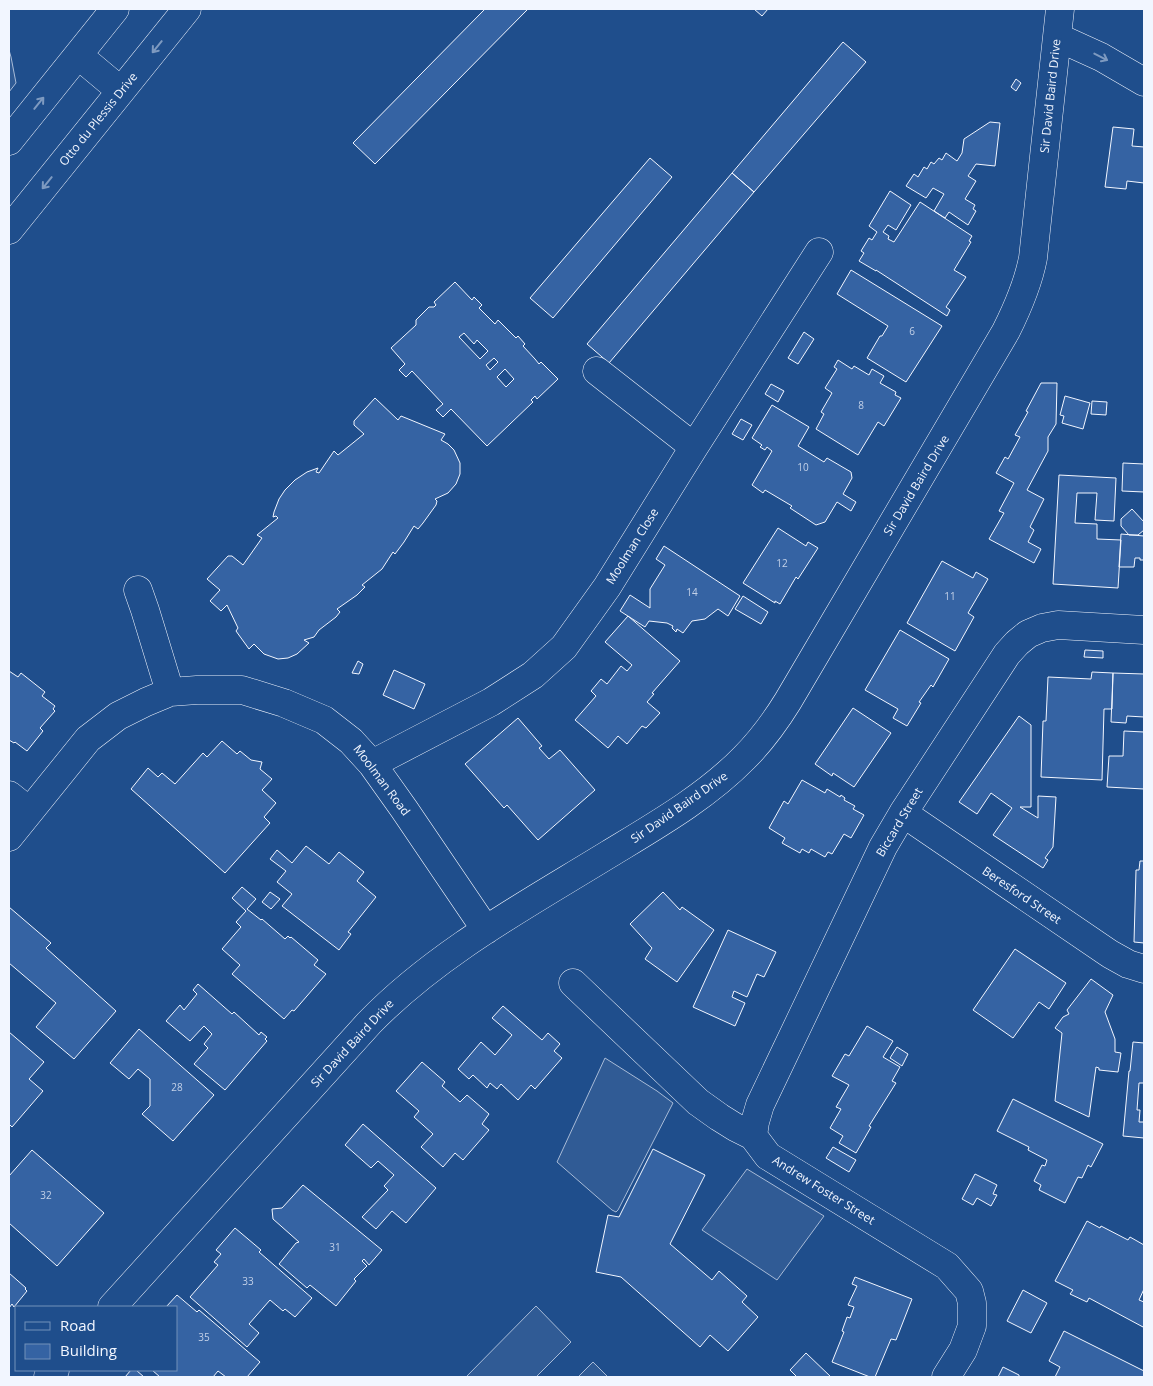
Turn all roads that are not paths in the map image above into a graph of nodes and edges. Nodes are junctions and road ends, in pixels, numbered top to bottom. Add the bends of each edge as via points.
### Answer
1 (115, 9) edge
2 (187, 9) edge
3 (1060, 9) edge
4 (1057, 37) junction
5 (78, 55) junction
6 (1144, 82) edge
7 (121, 91) junction
8 (9, 140) edge
9 (9, 230) edge
10 (819, 252) dead end
11 (597, 371) dead end
12 (694, 447) junction
13 (138, 590) dead end
14 (1144, 630) edge
15 (170, 692) junction
16 (372, 764) junction
17 (19, 803) edge
18 (903, 813) junction
19 (9, 837) edge
20 (486, 930) junction
21 (1144, 969) edge
22 (573, 984) dead end
23 (753, 1136) junction
24 (113, 1306) edge
25 (946, 1377) edge

1 - 5 street
2 -> 7 street, Otto du Plessis Drive
3 - 4 street, Sir David Baird Drive
4 -> 6 street
4 - 20 street, Sir David Baird Drive via 1034,258 1020,302 788,702 767,733 720,780 652,827
5 - 7 street
8 -> 5 street
7 -> 9 street, Otto du Plessis Drive
10 - 12 street, Moolman Close
11 - 12 street
12 - 16 street, Moolman Close via 607,587 564,647 533,675 491,702
13 - 15 street
14 - 18 street, Biccard Street via 1058,625 1028,634 1007,654
15 - 16 street, Moolman Road via 242,690 284,703 324,720 351,740
15 - 17 street, Moolman Road via 118,716 88,739
16 - 20 street, Moolman Road
17 - 19 street, Moolman Road
18 - 21 street, Beresford Street via 1110,954
18 - 23 street, Biccard Street via 883,847 760,1106
20 - 24 street, Sir David Baird Drive via 409,985 382,1010
22 - 23 street, Andrew Foster Street via 698,1102
23 - 25 street, Andrew Foster Street via 768,1156 947,1266 969,1291 972,1326 963,1350

